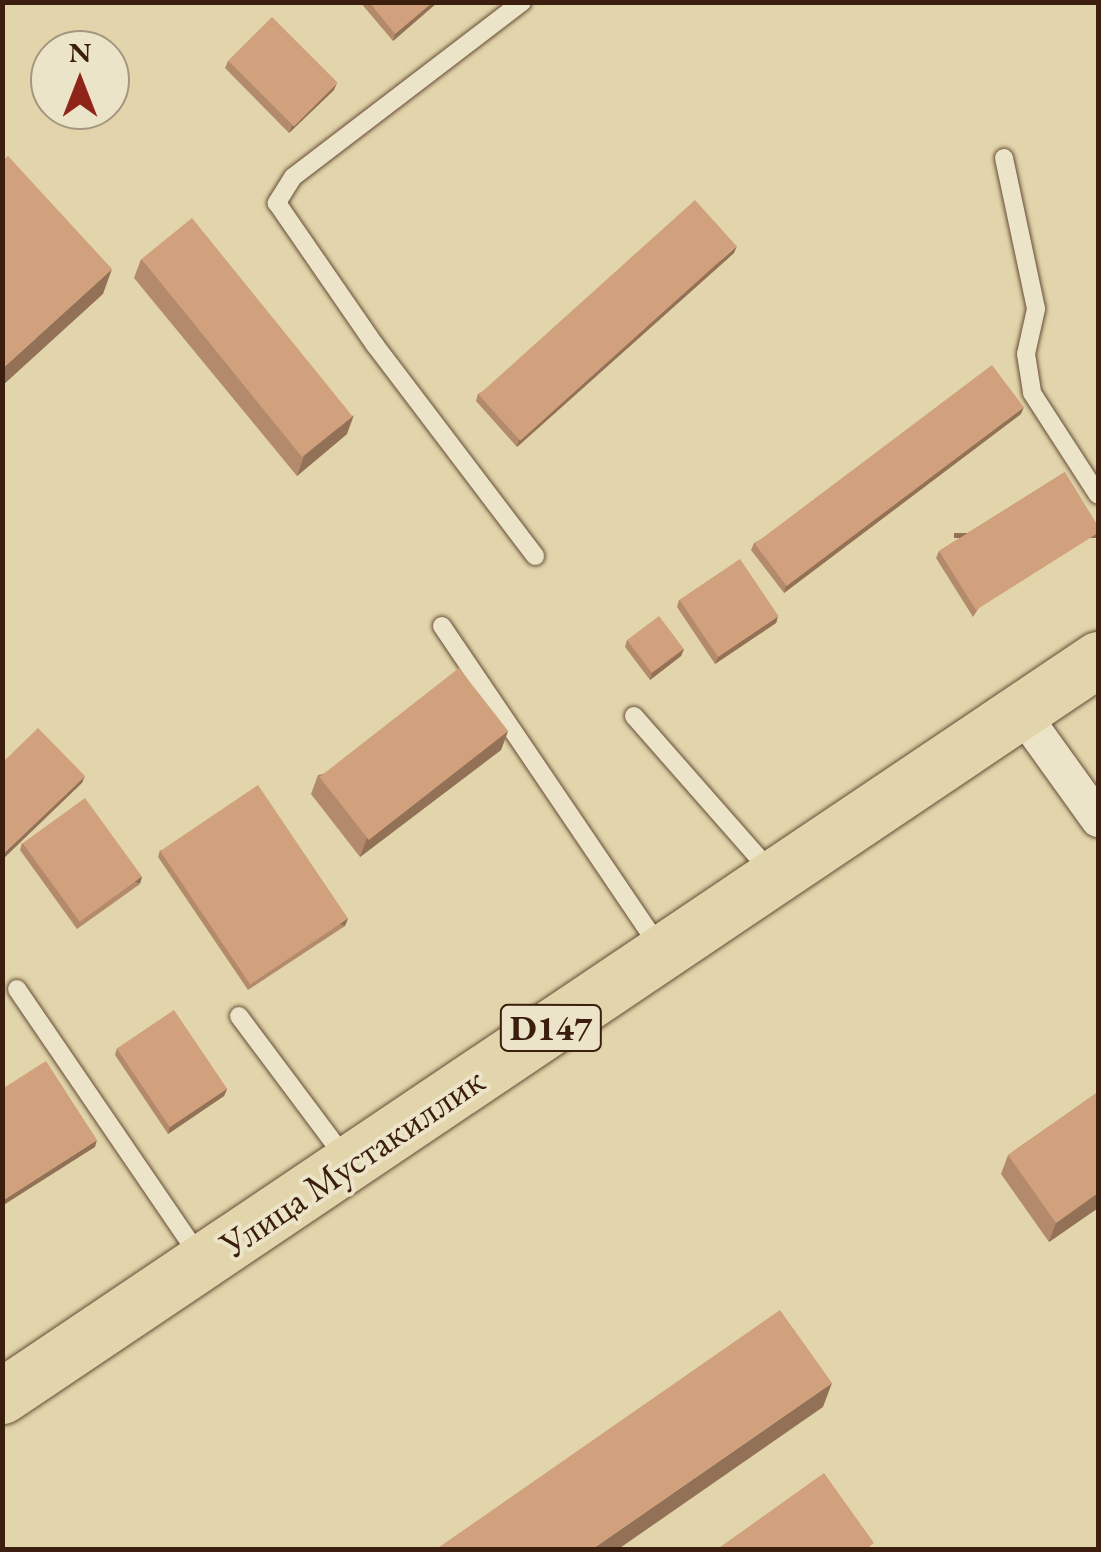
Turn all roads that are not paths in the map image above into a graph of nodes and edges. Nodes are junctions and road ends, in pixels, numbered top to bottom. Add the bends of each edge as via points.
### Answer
1 (522, 2) edge
2 (1004, 158) dead end
3 (1098, 495) edge
4 (536, 556) dead end
5 (442, 626) dead end
6 (1098, 658) edge
7 (1021, 712) junction
8 (634, 716) dead end
9 (1098, 819) edge
10 (776, 877) junction
11 (663, 952) junction
12 (18, 989) dead end
13 (239, 1016) dead end
14 (349, 1164) junction
15 (204, 1261) junction
16 (2, 1396) edge

1 - 4 lane via 293,177 277,203
2 - 3 lane via 1036,309 1026,354 1032,393
5 - 11 lane
6 - 7 main road, Улица Мустакиллик / D147
7 - 9 street
7 - 10 main road, Улица Мустакиллик / D147
8 - 10 lane
10 - 11 main road, Улица Мустакиллик / D147
11 - 14 main road, Улица Мустакиллик / D147
12 - 15 lane
13 - 14 lane
14 - 15 main road, Улица Мустакиллик / D147
15 - 16 main road, Улица Мустакиллик / D147

